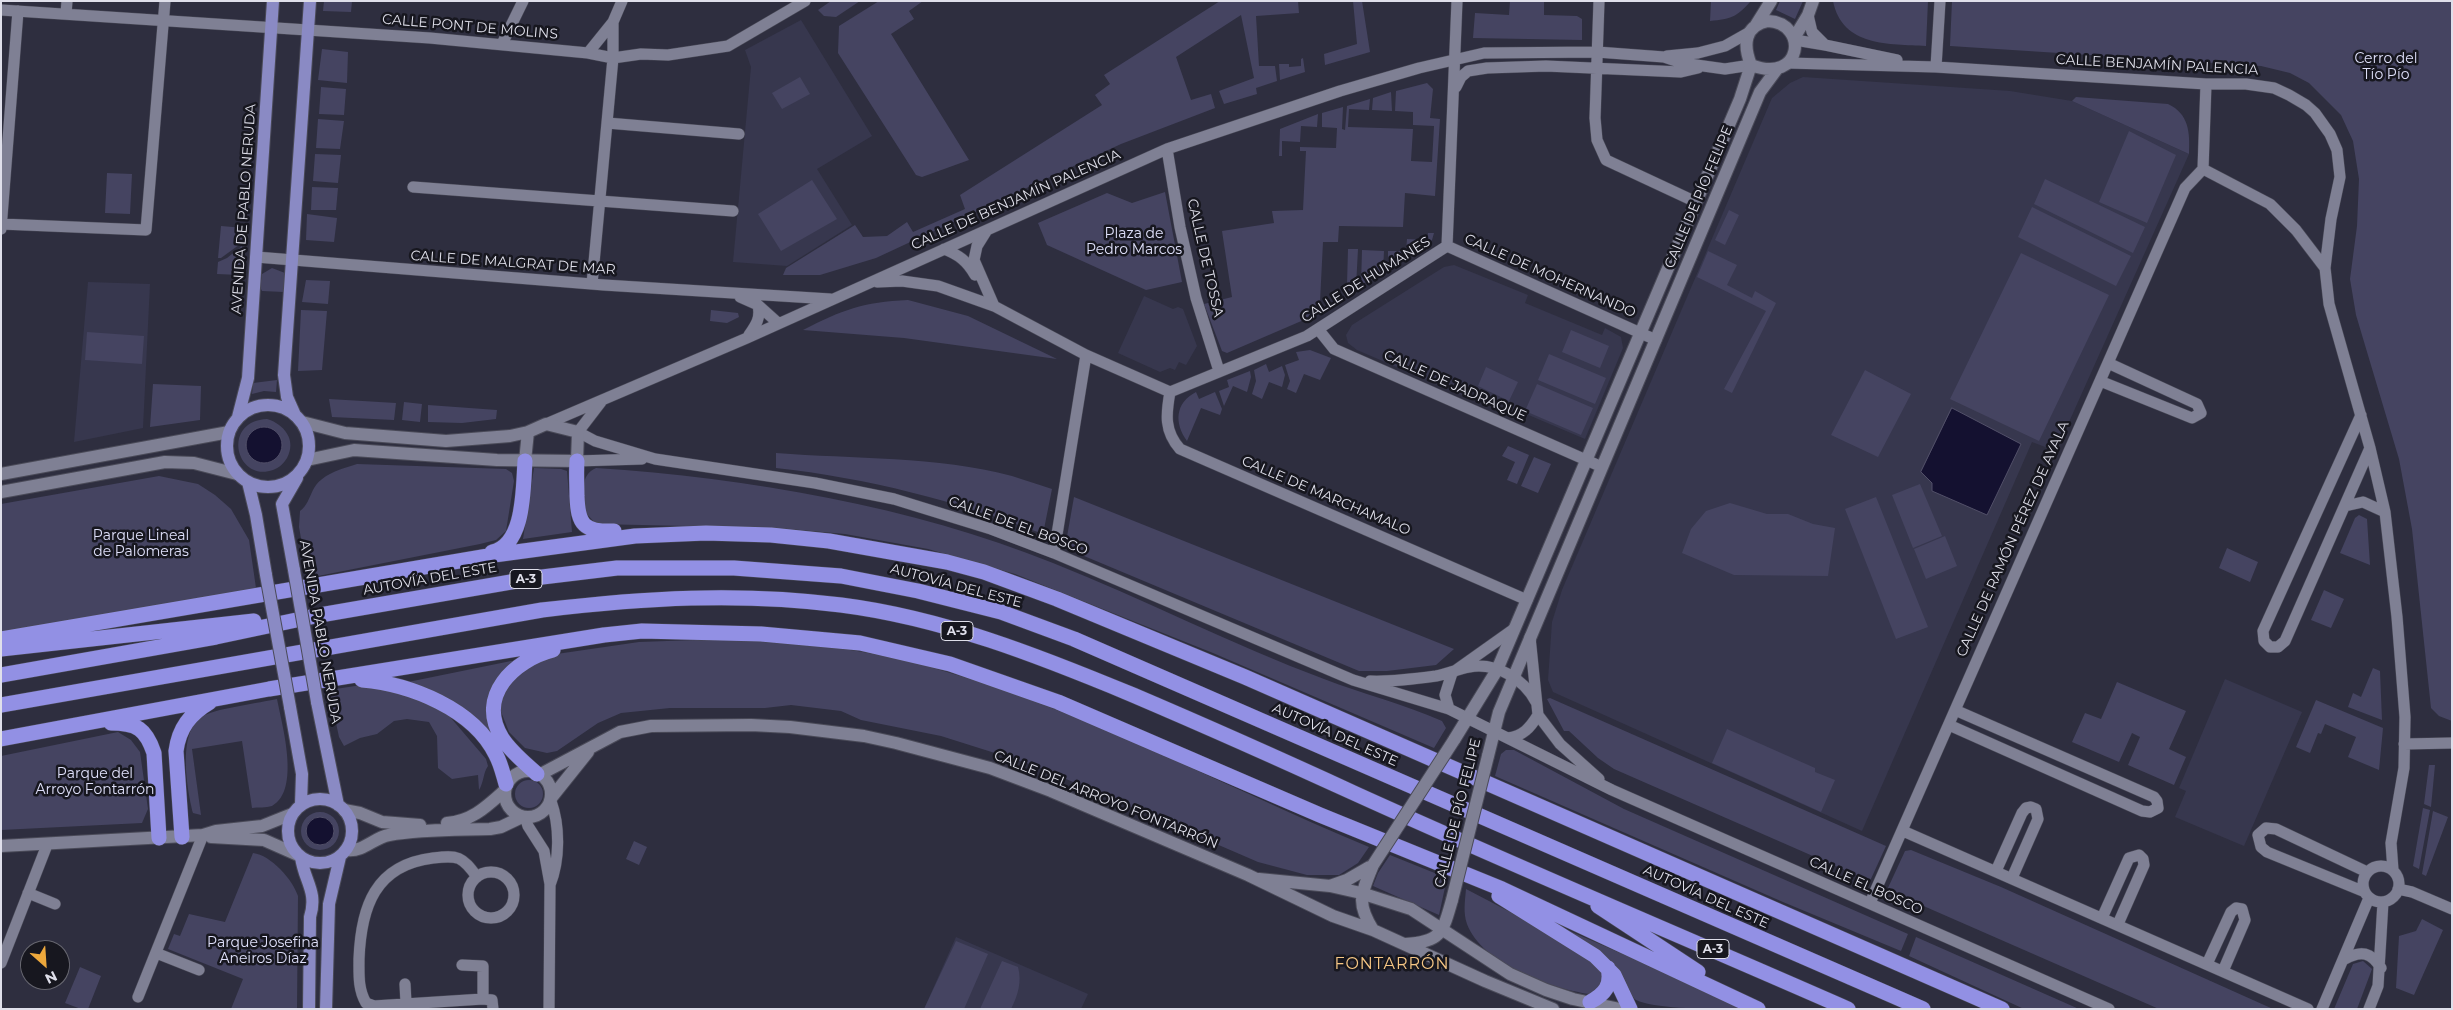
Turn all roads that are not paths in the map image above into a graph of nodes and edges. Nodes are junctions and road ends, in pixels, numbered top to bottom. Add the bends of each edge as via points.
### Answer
1 (67, 1) edge
2 (165, 1) edge
3 (273, 1) edge
4 (310, 1) edge
5 (523, 1) edge
6 (622, 1) edge
7 (805, 1) edge
8 (1457, 1) edge
9 (1598, 1) edge
10 (1771, 1) edge
11 (1813, 1) edge
12 (1940, 1) edge
13 (1, 10) edge
14 (18, 11) junction
15 (66, 14) junction
16 (1808, 15) junction
17 (163, 21) junction
18 (612, 22) junction
19 (271, 29) junction
20 (308, 29) junction
21 (1752, 29) junction
22 (1794, 39) junction
23 (502, 44) junction
24 (1825, 45) junction
25 (1596, 52) junction
26 (588, 53) junction
27 (1664, 57) junction
28 (613, 58) junction
29 (1456, 59) junction
30 (1751, 64) junction
31 (1704, 66) junction
32 (1783, 66) junction
33 (1936, 67) junction
34 (1598, 69) junction
35 (1468, 70) junction
36 (2206, 84) junction
37 (1454, 93) junction
38 (608, 123) junction
39 (739, 134) dead end
40 (1166, 149) junction
41 (2203, 168) junction
42 (413, 187) dead end
43 (601, 202) junction
44 (1696, 202) junction
45 (733, 211) dead end
46 (2, 224) edge
47 (1, 230) edge
48 (988, 230) junction
49 (1446, 246) junction
50 (944, 249) junction
51 (256, 257) junction
52 (290, 261) junction
53 (2325, 268) junction
54 (869, 282) junction
55 (592, 284) junction
56 (734, 294) junction
57 (832, 299) junction
58 (758, 305) junction
59 (994, 306) junction
60 (778, 323) junction
61 (1318, 329) junction
62 (1641, 333) junction
63 (747, 338) junction
64 (1656, 340) junction
65 (1086, 356) junction
66 (2108, 363) junction
67 (1219, 371) junction
68 (2100, 381) junction
69 (1170, 392) junction
70 (601, 402) junction
71 (2361, 415) junction
72 (238, 417) junction
73 (298, 418) junction
74 (546, 424) junction
75 (229, 432) junction
76 (528, 432) junction
77 (578, 432) junction
78 (2370, 448) junction
79 (655, 459) junction
80 (1587, 460) junction
81 (525, 461) junction
82 (577, 461) junction
83 (304, 465) junction
84 (1602, 467) junction
85 (4, 473) edge
86 (237, 474) junction
87 (248, 482) junction
88 (5, 489) edge
89 (2345, 506) junction
90 (2384, 512) junction
91 (706, 533) junction
92 (1054, 553) junction
93 (403, 570) junction
94 (1522, 598) junction
95 (320, 615) junction
96 (1514, 629) junction
97 (642, 631) junction
98 (1530, 637) junction
99 (1, 639) edge
100 (1, 649) edge
101 (1497, 670) junction
102 (1452, 673) junction
103 (1, 675) edge
104 (1513, 677) junction
105 (343, 678) junction
106 (1354, 680) junction
107 (215, 699) junction
108 (1536, 702) junction
109 (1, 705) edge
110 (1448, 710) junction
111 (1955, 710) junction
112 (1538, 715) junction
113 (1468, 720) junction
114 (1949, 725) junction
115 (60, 727) junction
116 (1493, 732) junction
117 (1508, 738) junction
118 (1, 739) edge
119 (2452, 743) edge
120 (2404, 744) junction
121 (591, 749) junction
122 (538, 774) junction
123 (505, 788) junction
124 (1612, 790) junction
125 (552, 799) junction
126 (301, 804) junction
127 (341, 808) junction
128 (292, 814) junction
129 (524, 817) junction
130 (1903, 831) junction
131 (203, 835) junction
132 (182, 837) junction
133 (159, 838) junction
134 (2391, 843) junction
135 (47, 845) junction
136 (1, 846) edge
137 (343, 854) junction
138 (1412, 854) junction
139 (300, 856) junction
140 (1373, 865) junction
141 (2380, 866) junction
142 (2393, 870) junction
143 (1996, 871) junction
144 (2367, 872) junction
145 (477, 877) junction
146 (2012, 878) junction
147 (1257, 879) junction
148 (550, 885) junction
149 (1330, 886) junction
150 (2398, 889) junction
151 (1577, 890) junction
152 (28, 893) junction
153 (1362, 893) junction
154 (2367, 895) junction
155 (1452, 900) junction
156 (2383, 902) junction
157 (1870, 903) junction
158 (55, 904) dead end
159 (2452, 909) edge
160 (2102, 918) junction
161 (2118, 924) junction
162 (1444, 929) junction
163 (1373, 930) junction
164 (1404, 944) junction
165 (1468, 947) junction
166 (156, 953) junction
167 (2344, 959) junction
168 (1, 963) edge
169 (2207, 964) junction
170 (462, 965) dead end
171 (1608, 968) junction
172 (2381, 968) junction
173 (199, 970) dead end
174 (2224, 971) junction
175 (405, 984) dead end
176 (138, 997) dead end
177 (483, 999) junction
178 (1590, 1002) junction
179 (401, 1005) edge
180 (363, 1006) edge
181 (309, 1009) edge
182 (326, 1009) edge
183 (493, 1009) edge
184 (549, 1009) edge
185 (1553, 1009) edge
186 (1620, 1009) edge
187 (1630, 1009) edge
188 (1760, 1009) edge
189 (1848, 1009) edge
190 (1923, 1009) edge
191 (2002, 1009) edge
192 (2110, 1009) edge
193 (2308, 1009) edge
194 (2322, 1009) edge
195 (2369, 1009) edge

1 - 15 street
2 - 17 street
3 - 19 main road, AVENIDA DE PABLO NERUDA
4 - 20 main road
5 - 23 street
6 - 18 street
7 - 28 street, CALLE PONT DE MOLINS via 728,46 668,55
8 - 29 street, CALLE DE HUMANES
9 - 25 street
10 - 21 street
11 - 16 street
12 - 33 street
13 - 14 street, CALLE PONT DE MOLINS
14 - 15 street, CALLE PONT DE MOLINS
14 - 46 street
15 - 17 street, CALLE PONT DE MOLINS
16 - 22 street
16 - 24 street via 1812,32
17 - 19 street, CALLE PONT DE MOLINS
17 - 46 street via 146,230
18 - 26 street
18 - 28 street
19 - 20 street, CALLE PONT DE MOLINS
19 - 51 main road, AVENIDA DE PABLO NERUDA
20 - 23 street, CALLE PONT DE MOLINS
20 - 52 main road
21 - 22 street via 1768,21 1781,23
21 - 27 street, CALLE DE BENJAMÍN PALENCIA via 1725,46
21 - 30 street via 1745,48
22 - 24 street, CALLE BENJAMÍN PALENCIA
22 - 32 street via 1795,47
23 - 26 street, CALLE PONT DE MOLINS
24 - 33 street, CALLE BENJAMÍN PALENCIA
25 - 27 street, CALLE DE BENJAMÍN PALENCIA
25 - 29 street, CALLE DE BENJAMÍN PALENCIA via 1518,51
25 - 34 street
26 - 28 street, CALLE PONT DE MOLINS
27 - 31 street, CALLE DE BENJAMÍN PALENCIA
28 - 38 street
29 - 35 street via 1461,67
29 - 37 street, CALLE DE HUMANES
29 - 40 street, CALLE DE BENJAMÍN PALENCIA via 1340,91
30 - 31 street, CALLE DE BENJAMÍN PALENCIA via 1725,69
30 - 32 street via 1765,70
30 - 44 street, CALLE DE PÍO FELIPE via 1740,99
31 - 34 street, CALLE DE BENJAMÍN PALENCIA via 1681,72
32 - 33 street, CALLE BENJAMÍN PALENCIA
32 - 64 street, CALLE DE PÍO FELIPE via 1760,92
33 - 36 street, CALLE BENJAMÍN PALENCIA
34 - 35 street, CALLE DE BENJAMÍN PALENCIA via 1521,66
34 - 44 street via 1595,118 1597,140 1606,160
35 - 37 street
36 - 41 street
36 - 53 street, CALLE BENJAMÍN PALENCIA via 2274,88 2306,105 2330,134 2337,150 2340,177 2330,219
37 - 49 street, CALLE DE HUMANES
38 - 39 street
38 - 43 street
40 - 48 street, CALLE DE BENJAMÍN PALENCIA
40 - 67 street, CALLE DE TOSSA via 1196,298
41 - 53 street via 2270,204 2296,230
41 - 66 street, CALLE DE RAMÓN PÉREZ DE AYALA via 2185,188
42 - 43 street
43 - 45 street
43 - 55 street
44 - 62 street, CALLE DE PÍO FELIPE
46 - 47 street
48 - 50 street, CALLE DE BENJAMÍN PALENCIA
48 - 59 street via 977,246 974,260
49 - 61 street, CALLE DE HUMANES
49 - 62 street, CALLE DE MOHERNANDO
50 - 54 street, CALLE DE BENJAMÍN PALENCIA
50 - 59 street via 968,263
51 - 52 street, CALLE DE MALGRAT DE MAR
51 - 72 main road, AVENIDA DE PABLO NERUDA via 248,378
52 - 55 street, CALLE DE MALGRAT DE MAR
52 - 73 main road via 284,375 287,397
53 - 71 street via 2328,304
54 - 57 street, CALLE DE BENJAMÍN PALENCIA
54 - 59 street via 902,281 938,286
55 - 56 street, CALLE DE MALGRAT DE MAR
56 - 57 street, CALLE DE MALGRAT DE MAR
56 - 58 street
57 - 60 street, CALLE DE BENJAMÍN PALENCIA
58 - 60 street
58 - 63 street via 757,324
59 - 65 street
60 - 63 street, CALLE DE BENJAMÍN PALENCIA
61 - 67 street, CALLE DE HUMANES
61 - 80 street, CALLE DE JADRAQUE via 1334,349
62 - 64 street
62 - 80 street, CALLE DE PÍO FELIPE
63 - 70 street, CALLE DE BENJAMÍN PALENCIA
64 - 84 street, CALLE DE PÍO FELIPE
65 - 69 street
65 - 92 street
66 - 68 street, CALLE DE RAMÓN PÉREZ DE AYALA
66 - 68 street via 2197,404 2201,413 2192,418
67 - 69 street, CALLE DE HUMANES
68 - 111 street, CALLE DE RAMÓN PÉREZ DE AYALA
69 - 94 street, CALLE DE MARCHAMALO via 1167,431 1180,449
70 - 74 street, CALLE DE BENJAMÍN PALENCIA
70 - 77 street, CALLE DE BENJAMÍN PALENCIA
71 - 78 street
71 - 89 street via 2263,631 2264,641 2270,647 2278,647 2285,641
72 - 73 main road via 253,407 266,405 285,408
72 - 75 main road
73 - 76 street, CALLE DE BENJAMÍN PALENCIA via 345,433 446,441
73 - 83 main road via 309,440
74 - 76 street, CALLE DE BENJAMÍN PALENCIA
74 - 77 street
75 - 85 street
75 - 86 main road via 227,454
76 - 81 street
77 - 79 street, CALLE DE EL BOSCO via 595,442
77 - 82 street
78 - 89 street
78 - 90 street
79 - 82 street, CALLE DE EL BOSCO
79 - 92 street, CALLE DE EL BOSCO via 894,500 991,529
80 - 84 street
80 - 94 street, CALLE DE PÍO FELIPE
81 - 82 street
81 - 83 street via 354,450
81 - 93 highway via 518,524 509,541 496,551
82 - 91 highway via 578,517 584,524 598,531
83 - 87 main road via 294,478 278,486 259,486
83 - 127 main road, AVENIDA PABLO NERUDA, bridge via 282,504 317,702
84 - 98 street, CALLE DE PÍO FELIPE
86 - 87 main road
86 - 88 street via 194,463 165,462
87 - 126 main road, bridge via 302,774
89 - 90 street via 2363,502
90 - 120 street via 2396,617
91 - 93 highway via 596,540
91 - 191 highway via 829,541 947,562 1058,598
92 - 106 street, CALLE DE EL BOSCO
93 - 99 highway
94 - 96 street, CALLE DE PÍO FELIPE
95 - 100 highway
95 - 103 highway, AUTOVÍA DEL ESTE / A-3
95 - 190 highway, AUTOVÍA DEL ESTE / A-3 via 534,578 617,568 788,571 841,576 918,591 1001,612 1074,639
96 - 101 street, CALLE DE PÍO FELIPE
96 - 102 street
97 - 105 highway via 563,640
97 - 122 highway via 536,654 508,674 494,701 495,722 512,751
97 - 138 highway via 761,634 860,642 950,664 1058,702
98 - 104 street, CALLE DE PÍO FELIPE
98 - 108 street, CALLE DE PÍO FELIPE
101 - 102 street, CALLE DE PÍO FELIPE via 1487,666 1469,667
101 - 104 street, CALLE DE PÍO FELIPE
101 - 113 street, CALLE DE PÍO FELIPE
102 - 106 street, CALLE DE EL BOSCO via 1389,682
102 - 110 street via 1445,695
104 - 108 street, CALLE DE PÍO FELIPE via 1530,689
104 - 116 street, CALLE DE PÍO FELIPE
105 - 107 highway
105 - 123 highway via 379,681 412,689 469,722 496,754
106 - 110 street, CALLE DE EL BOSCO
107 - 115 highway
107 - 132 highway via 196,711 182,727 178,741
108 - 112 street, CALLE DE PÍO FELIPE
109 - 151 highway, A-3 via 542,610 618,601 719,596 843,605 909,618 994,641 1064,666
110 - 113 street, CALLE DE PÍO FELIPE
111 - 114 street, CALLE DE RAMÓN PÉREZ DE AYALA
111 - 114 street via 2154,797 2158,808 2142,811
112 - 117 street via 1526,731 1518,737
112 - 124 street, CALLE EL BOSCO via 1560,744
113 - 116 street, CALLE DE PÍO FELIPE
113 - 140 street, CALLE DE PÍO FELIPE, bridge
114 - 130 street, CALLE DE RAMÓN PÉREZ DE AYALA
115 - 118 highway
115 - 133 highway via 114,723 132,725 145,732 154,753
116 - 117 street, CALLE DE PÍO FELIPE
116 - 155 street, CALLE DE PÍO FELIPE, bridge
117 - 124 street, CALLE EL BOSCO
119 - 120 street
120 - 134 street via 2404,768
121 - 122 street, CALLE DEL ARROYO FONTARRÓN
121 - 125 street, CALLE DEL ARROYO FONTARRÓN
121 - 147 street, CALLE DEL ARROYO FONTARRÓN via 620,732 637,727 673,725 751,724 864,736 990,768
122 - 123 street via 519,773
122 - 125 street via 547,781
123 - 127 street via 475,816 460,822 396,825
123 - 129 street via 508,806
124 - 157 street, CALLE EL BOSCO
125 - 129 street via 539,814
125 - 148 street via 557,831 555,873
126 - 127 main road via 323,798
126 - 128 main road
127 - 137 main road via 352,832
128 - 131 street via 262,826
128 - 139 main road via 289,838
129 - 137 street via 490,829 391,835
129 - 148 street via 544,850
130 - 143 street
130 - 157 street, CALLE DE RAMÓN PÉREZ DE AYALA
131 - 132 street
131 - 139 street via 216,839 264,840
131 - 166 street
132 - 133 street
133 - 135 street
134 - 141 street
134 - 142 street
135 - 136 street
135 - 152 street
137 - 139 main road via 325,862
137 - 182 main road via 329,904
138 - 171 highway via 1490,891 1596,956
138 - 188 highway via 1502,889
139 - 181 main road via 314,904 310,917
140 - 149 street, CALLE DEL ARROYO FONTARRÓN
140 - 153 street, CALLE DE PÍO FELIPE
141 - 142 street
141 - 144 street
142 - 150 street
143 - 146 street
143 - 146 street via 2022,813 2026,808 2036,809 2038,819
144 - 154 street via 2363,886
144 - 154 street via 2276,829 2266,828 2258,836 2261,847 2267,852
145 - 145 street via 468,890 475,912 490,919 505,914 514,902 510,881 498,873 483,873
145 - 180 street via 468,863 455,856 418,860 401,866 374,890 363,916 360,951
146 - 160 street
147 - 149 street, CALLE DEL ARROYO FONTARRÓN
147 - 163 street, CALLE DEL ARROYO FONTARRÓN via 1333,916
148 - 184 street
149 - 153 street, CALLE DEL ARROYO FONTARRÓN
150 - 156 street via 2395,895
150 - 159 street
151 - 188 highway via 1664,952
151 - 189 highway, A-3
152 - 158 street
152 - 168 street
153 - 162 street, CALLE DEL ARROYO FONTARRÓN via 1411,909
153 - 163 street via 1361,907
154 - 156 street
154 - 167 street
155 - 162 street
155 - 165 street via 1454,921
156 - 172 street
157 - 192 street, CALLE EL BOSCO
160 - 161 street
160 - 161 street via 2129,858 2139,855 2144,865
161 - 169 street
162 - 164 street via 1428,941
162 - 165 street, CALLE DEL ARROYO FONTARRÓN
163 - 164 street, CALLE DEL ARROYO FONTARRÓN
164 - 185 street, CALLE DEL ARROYO FONTARRÓN
165 - 178 street, CALLE DEL ARROYO FONTARRÓN via 1510,974 1546,990
166 - 173 street
166 - 176 street
167 - 172 street via 2365,953
167 - 194 street
169 - 174 street
169 - 174 street via 2231,912 2236,908 2242,909 2245,920
170 - 177 street via 483,966
171 - 178 highway via 1610,983 1606,991
171 - 187 highway via 1619,983
172 - 195 street
174 - 193 street
175 - 179 street
177 - 179 street
177 - 183 street via 492,1000
178 - 186 street, CALLE DEL ARROYO FONTARRÓN
179 - 180 street

